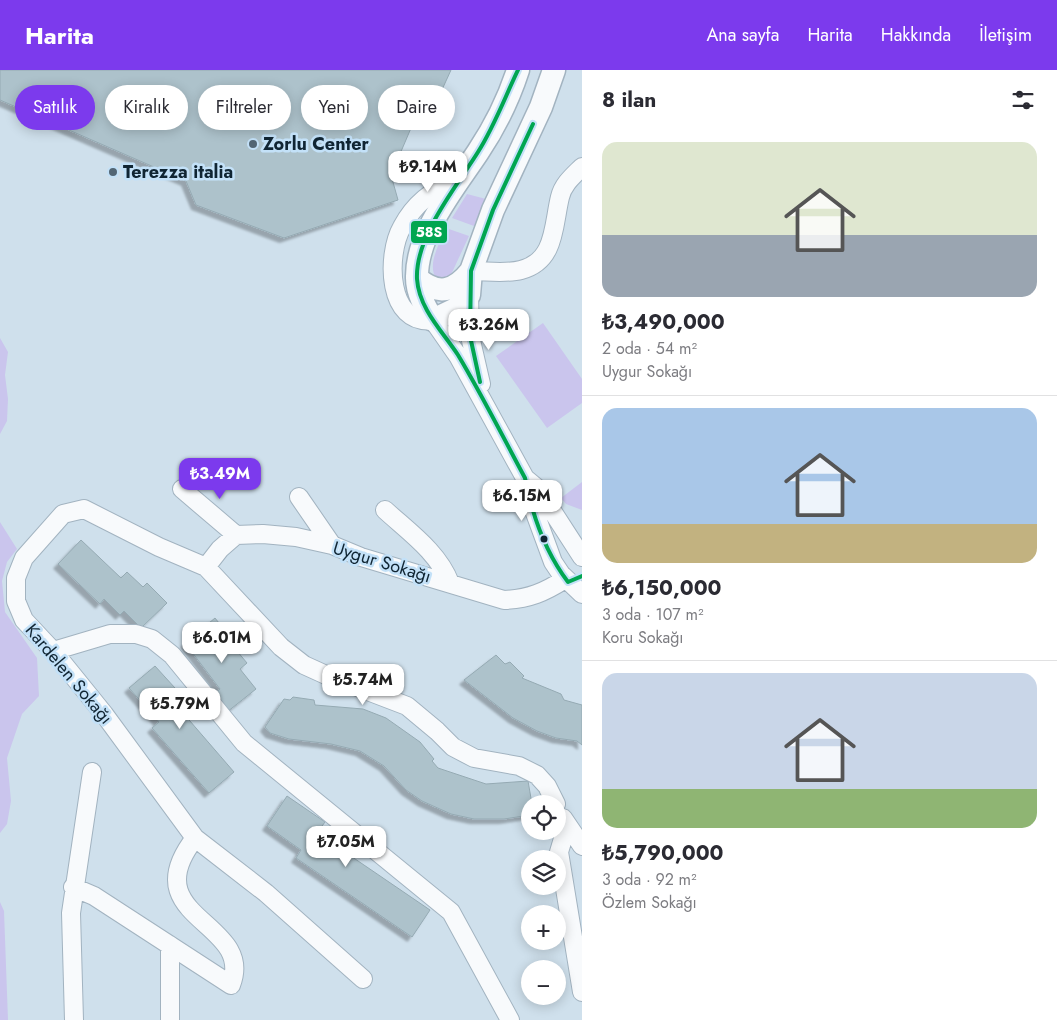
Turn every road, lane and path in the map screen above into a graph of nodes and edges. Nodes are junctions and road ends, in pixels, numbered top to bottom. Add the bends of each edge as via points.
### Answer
1 (518, 70) edge
2 (554, 70) edge
3 (582, 167) edge
4 (457, 181) junction
5 (471, 271) junction
6 (417, 278) junction
7 (469, 295) junction
8 (433, 320) junction
9 (488, 409) junction
10 (525, 478) junction
11 (182, 489) dead end
12 (299, 497) dead end
13 (386, 510) dead end
14 (236, 535) junction
15 (332, 545) junction
16 (578, 551) edge
17 (551, 556) junction
18 (206, 567) junction
19 (572, 579) edge
20 (450, 582) junction
21 (582, 594) edge
22 (52, 651) junction
23 (92, 772) dead end
24 (552, 795) edge
25 (567, 825) joint
26 (195, 838) junction
27 (582, 846) edge
28 (73, 888) junction
29 (170, 945) junction
30 (363, 979) dead end
31 (582, 992) edge
32 (74, 1020) edge
33 (170, 1020) edge
34 (510, 1020) edge

1 - 4 main road via 478,151
2 - 5 main road via 541,107 493,210
3 - 5 street via 565,184 548,252 521,270
4 - 6 main road via 424,244
4 - 8 street via 441,186 414,209 401,228 391,265 397,294 405,311 414,319
5 - 6 main road via 455,286 441,290 428,288
5 - 7 main road
6 - 8 main road via 419,293
7 - 8 main road via 458,308
7 - 9 street via 470,336
8 - 9 street
9 - 10 street
10 - 16 street via 538,489
10 - 17 street
11 - 14 street
12 - 15 street
13 - 20 street via 432,553
14 - 15 street, Uygur Sokağı via 280,535
14 - 18 street via 220,548
15 - 20 street, Uygur Sokağı via 361,557
16 - 17 street via 560,549
17 - 19 street via 556,568
18 - 22 street, Kardelen Sokağı via 84,509 63,514 24,558 16,578 16,600 24,620
18 - 24 street via 281,647 304,665 407,706 453,746 474,758 519,766 537,775
19 - 20 street, Uygur Sokağı via 522,599 504,600
19 - 21 street
22 - 26 street, Kardelen Sokağı via 104,714
22 - 34 street via 110,634 136,634 152,639 172,655 244,744 451,912
23 - 28 street
25 - 27 street
25 - 31 street via 559,852
26 - 29 street via 179,861 179,891 189,908 229,948 235,970 231,985
26 - 30 street, Kardelen Sokağı via 266,893
28 - 29 street via 94,896
28 - 32 street via 70,936
29 - 33 street

